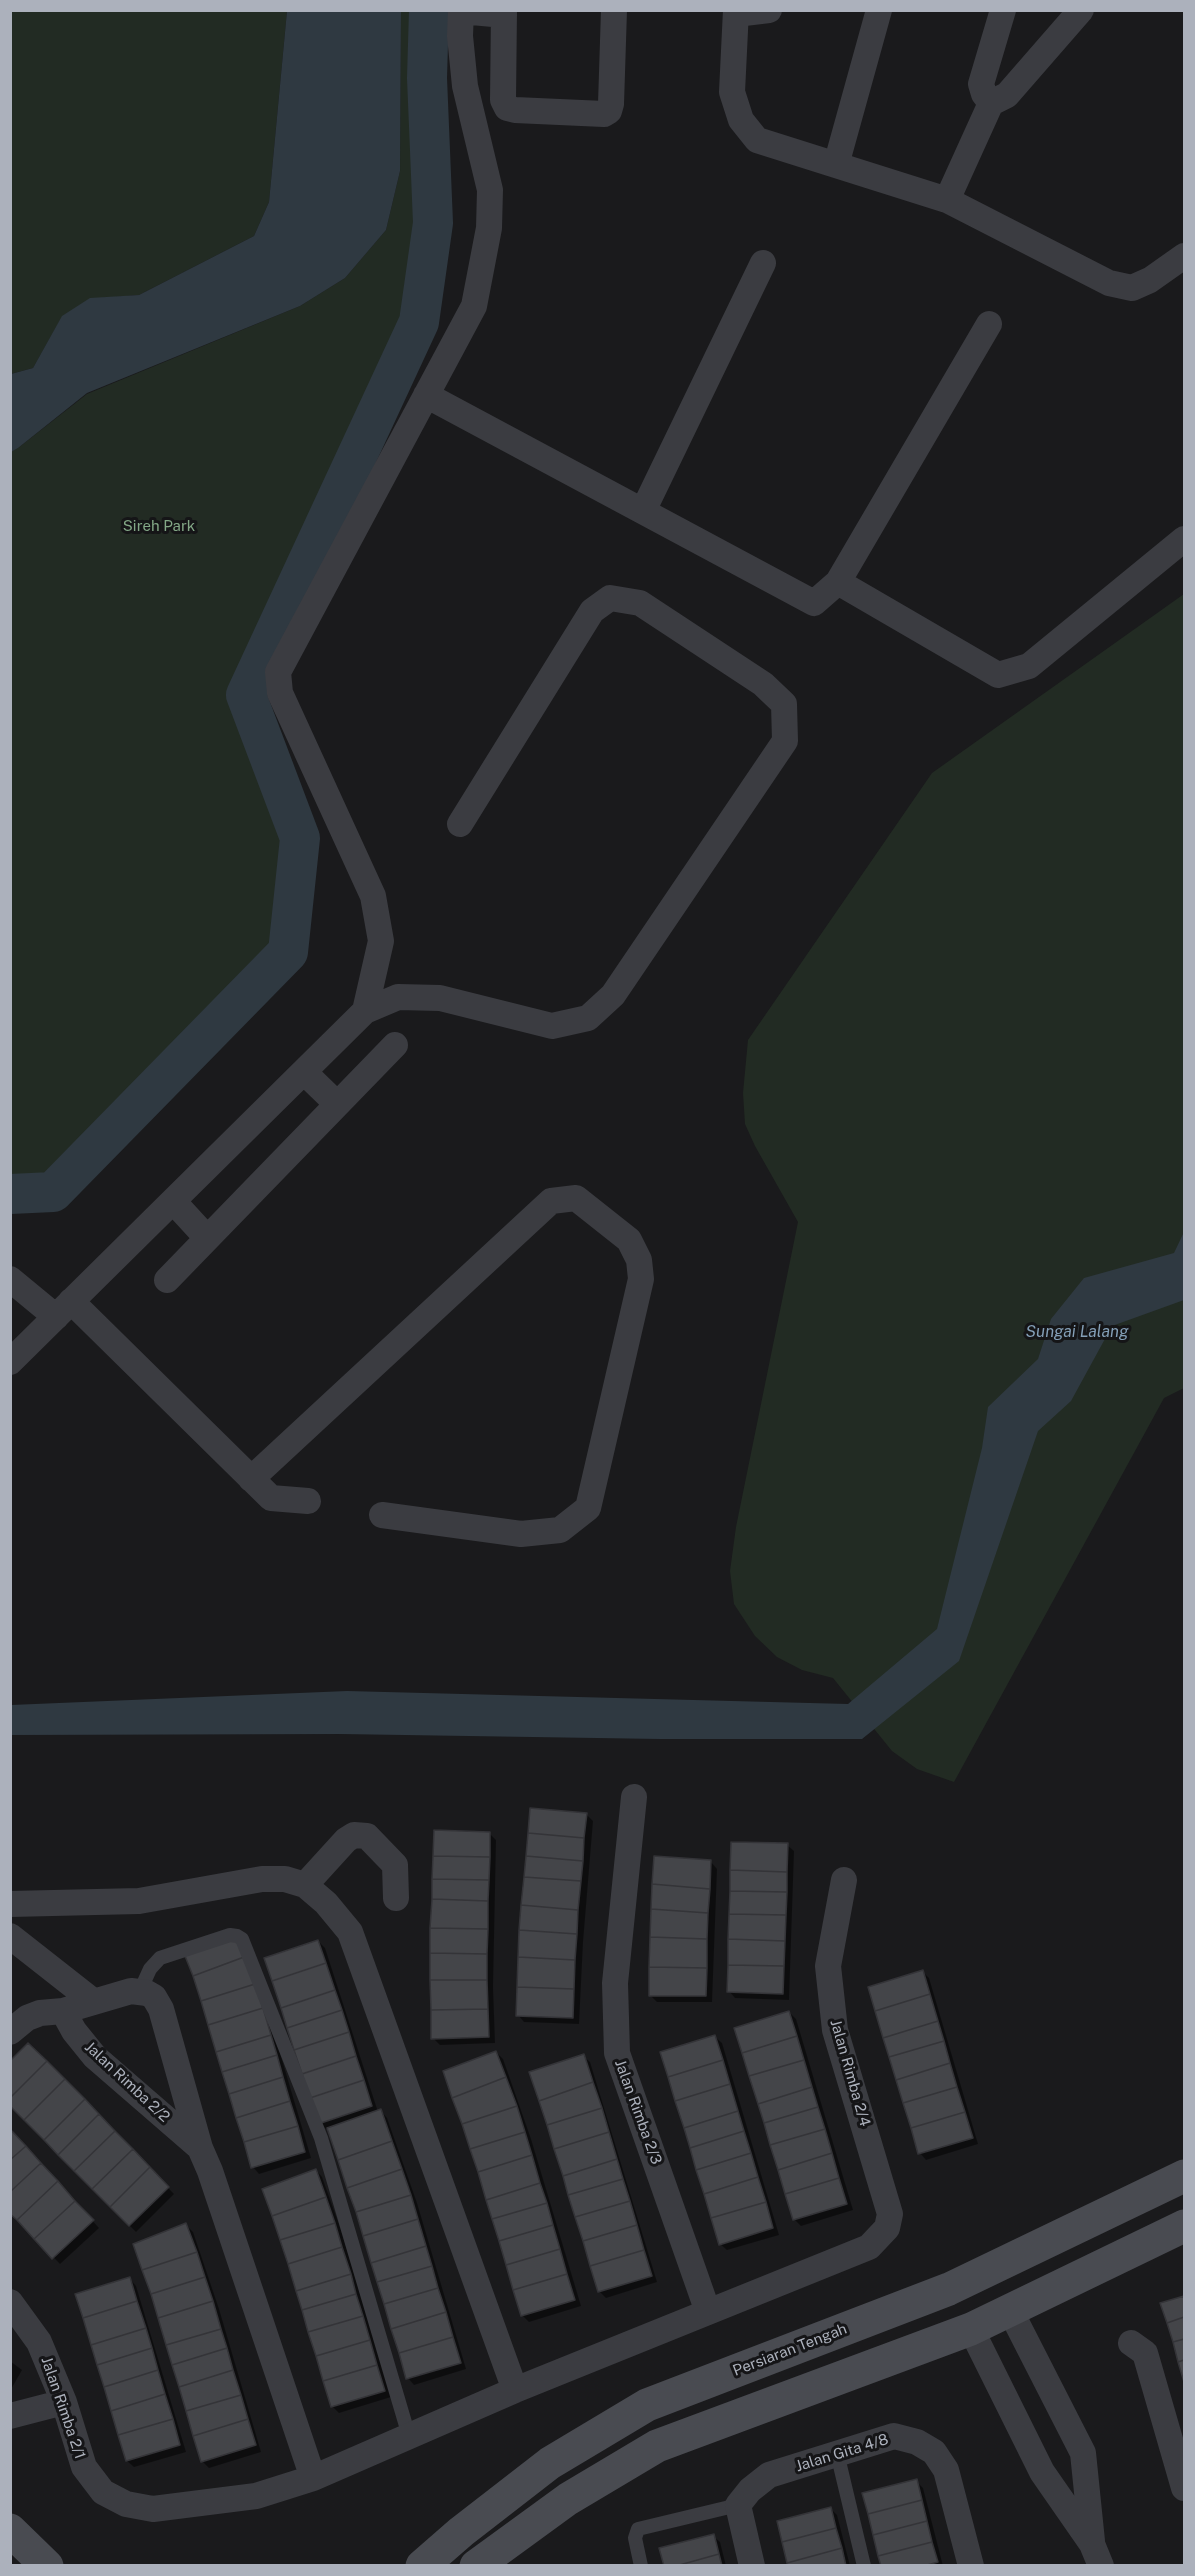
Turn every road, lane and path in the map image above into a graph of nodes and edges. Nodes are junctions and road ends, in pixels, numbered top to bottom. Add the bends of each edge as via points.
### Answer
1 (614, 10) edge
2 (769, 10) edge
3 (879, 10) edge
4 (1003, 10) edge
5 (1081, 10) edge
6 (461, 11) edge
7 (736, 12) edge
8 (504, 13) edge
9 (991, 103) junction
10 (836, 165) junction
11 (947, 200) junction
12 (1185, 256) edge
13 (763, 263) dead end
14 (989, 324) dead end
15 (426, 395) junction
16 (643, 511) junction
17 (1185, 539) edge
18 (838, 582) junction
19 (460, 824) dead end
20 (365, 1011) junction
21 (395, 1045) dead end
22 (304, 1072) junction
23 (337, 1104) junction
24 (173, 1201) junction
25 (207, 1238) junction
26 (10, 1279) edge
27 (167, 1280) dead end
28 (63, 1309) junction
29 (10, 1362) edge
30 (251, 1479) junction
31 (308, 1501) dead end
32 (382, 1515) dead end
33 (634, 1797) dead end
34 (844, 1880) dead end
35 (305, 1885) junction
36 (396, 1898) dead end
37 (10, 1904) edge
38 (10, 1936) edge
39 (140, 1991) junction
40 (94, 2002) junction
41 (63, 2011) junction
42 (10, 2032) edge
43 (200, 2148) junction
44 (1185, 2176) edge
45 (1185, 2226) edge
46 (10, 2302) edge
47 (1010, 2310) junction
48 (708, 2312) junction
49 (971, 2329) junction
50 (1131, 2343) dead end
51 (515, 2390) junction
52 (64, 2402) junction
53 (10, 2416) edge
54 (409, 2436) junction
55 (837, 2453) junction
56 (314, 2478) junction
57 (1185, 2488) edge
58 (738, 2505) junction
59 (10, 2530) edge
60 (1096, 2555) edge
61 (47, 2565) edge
62 (422, 2565) edge
63 (476, 2565) edge
64 (641, 2565) edge
65 (752, 2565) edge
66 (864, 2565) edge
67 (971, 2565) edge

1 - 8 street via 611,104 604,114 507,108 503,100
2 - 7 street
3 - 10 street
4 - 9 street via 981,84
5 - 9 street via 1007,95
6 - 8 street
6 - 15 street via 465,86 490,190 489,228 474,306
7 - 10 street via 732,92 741,120 757,140
9 - 11 street
10 - 11 street
11 - 12 street via 1109,283 1132,288
13 - 16 street
14 - 18 street
15 - 16 street
15 - 20 street via 278,672 280,693 373,896 381,941
16 - 18 street via 814,603
17 - 18 street via 1029,666 998,675
19 - 20 street via 592,611 610,598 640,603 763,684 784,704 785,741 613,994 588,1018 552,1026 440,998 398,997
20 - 22 street
21 - 23 street
22 - 23 street
22 - 24 street
23 - 25 street
24 - 25 street
24 - 28 street
25 - 27 street
26 - 28 street
28 - 29 street
28 - 30 street
30 - 31 street via 270,1498
30 - 32 street via 551,1201 576,1198 629,1240 639,1260 641,1279 588,1508 560,1530 521,1534
33 - 48 street, Jalan Rimba 2/3 via 615,1983 617,2053
34 - 48 street, Jalan Rimba 2/4 via 828,1966 835,2030 887,2200 887,2228 868,2247
35 - 36 street via 346,1840 354,1835 366,1836 396,1865
35 - 37 street via 285,1879 262,1879 139,1901
35 - 51 street via 326,1902 350,1932
38 - 40 street
39 - 40 street
39 - 43 street, Jalan Rimba 2/2 via 154,1997 161,2009
39 - 54 lane via 160,1958 230,1935 242,1939 321,2138
40 - 41 street
41 - 42 street via 27,2018
41 - 43 street, Jalan Rimba 2/2 via 95,2057
43 - 56 street, Jalan Rimba 2/2
44 - 62 street, Persiaran Tengah via 949,2289 647,2405 550,2463
45 - 47 street
46 - 52 street, Jalan Rimba 2/1 via 39,2342
47 - 49 street
47 - 60 street via 1083,2453
48 - 51 street
49 - 60 street via 1042,2472
49 - 63 street via 657,2446 568,2499
50 - 57 street via 1145,2353
51 - 54 street
52 - 53 street
52 - 56 street, Jalan Rimba 2/1 via 84,2467 103,2492 126,2504 153,2509 256,2496
54 - 56 street
55 - 58 street, Jalan Gita 4/8 via 769,2475
55 - 66 lane
55 - 67 street, Jalan Gita 4/8 via 894,2436 934,2452 946,2470
58 - 64 lane via 638,2529 635,2538
58 - 65 street
59 - 61 street

